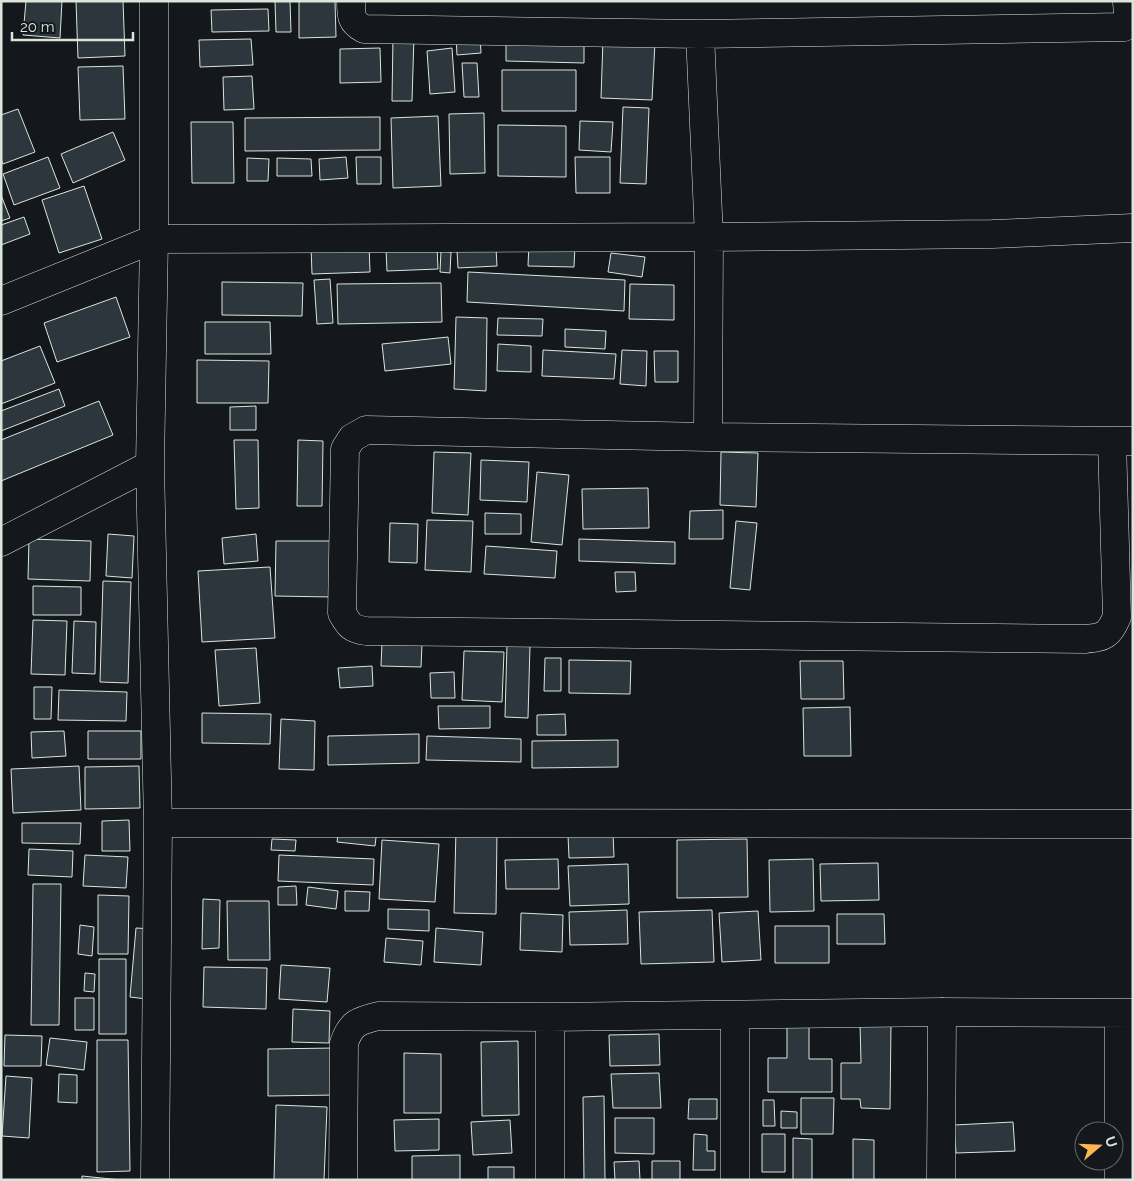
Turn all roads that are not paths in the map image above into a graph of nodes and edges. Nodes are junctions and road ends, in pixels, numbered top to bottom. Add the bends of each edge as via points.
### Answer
1 (154, 1) edge
2 (351, 1) edge
3 (1127, 1) edge
4 (700, 34) junction
5 (1133, 228) edge
6 (709, 237) junction
7 (154, 238) junction
8 (1, 301) edge
9 (708, 438) junction
10 (1122, 441) edge
11 (150, 465) junction
12 (1, 542) edge
13 (158, 823) junction
14 (1133, 824) edge
15 (942, 1012) junction
16 (1126, 1014) edge
17 (735, 1015) junction
18 (550, 1017) junction
19 (155, 1180) edge
20 (343, 1180) edge
21 (550, 1180) edge
22 (735, 1180) edge
23 (941, 1180) edge
24 (1119, 1180) edge

1 - 7 street
2 - 4 street via 356,24 364,29
3 - 4 street via 1128,21 1124,27
4 - 6 street
5 - 6 street via 992,234
6 - 7 street
6 - 9 street
7 - 8 street
7 - 11 street
9 - 10 street
9 - 10 street via 366,430 352,438 344,449 342,613 356,630 1099,638 1110,632 1117,617
11 - 12 street
11 - 13 street
13 - 14 street
13 - 19 street
15 - 16 street
15 - 17 street
15 - 23 street
16 - 24 street
17 - 18 street
17 - 22 street
18 - 20 street via 378,1016 354,1024 344,1043
18 - 21 street

